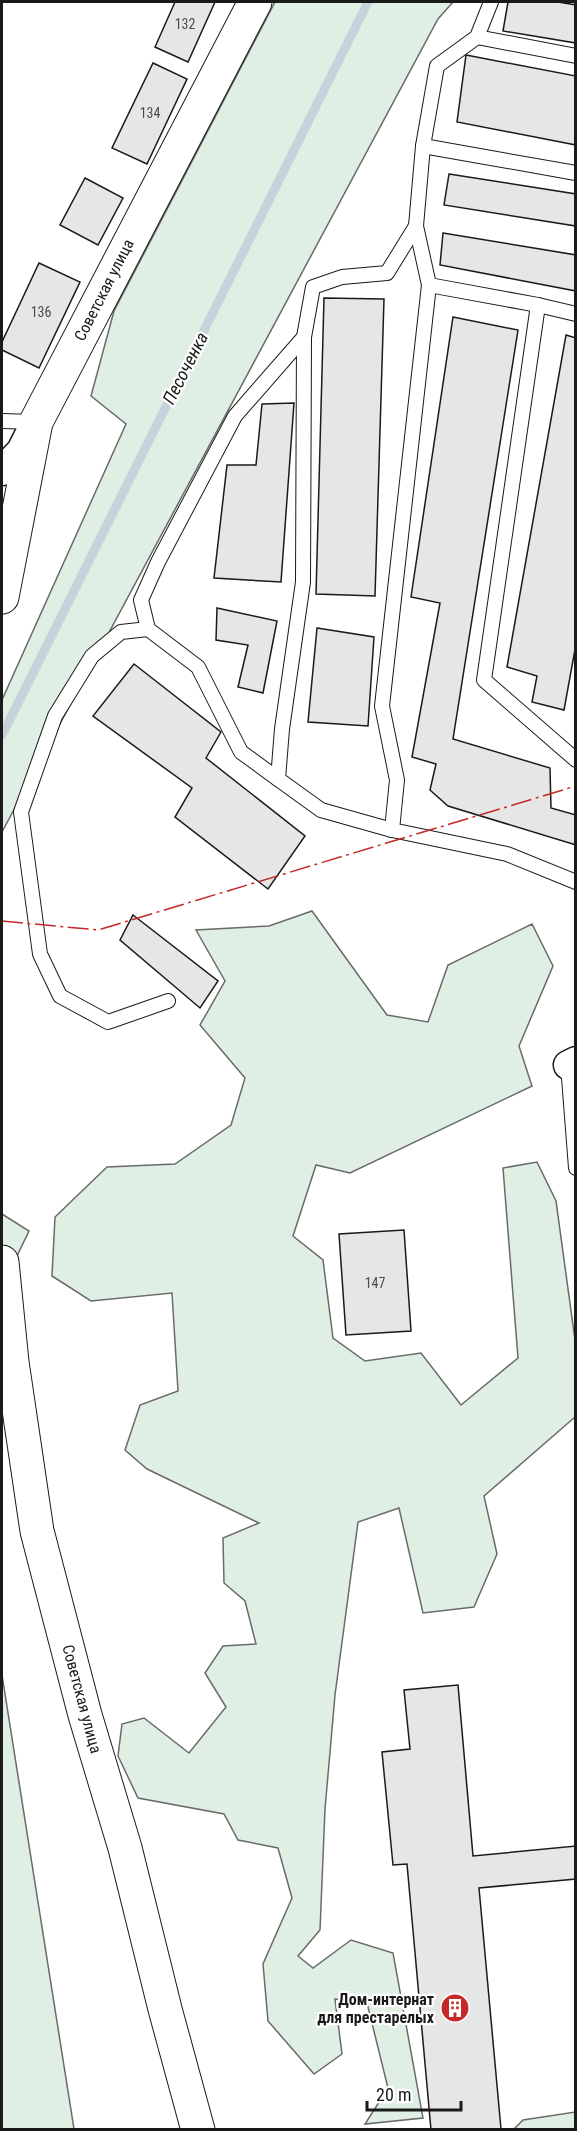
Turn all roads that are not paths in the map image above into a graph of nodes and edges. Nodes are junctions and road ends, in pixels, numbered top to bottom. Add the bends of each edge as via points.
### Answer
1 (255, 2) edge
2 (492, 2) edge
3 (477, 37) junction
4 (576, 57) edge
5 (423, 146) junction
6 (576, 173) edge
7 (416, 226) junction
8 (429, 285) junction
9 (538, 305) junction
10 (576, 314) edge
11 (304, 337) junction
12 (2, 421) edge
13 (36, 422) junction
14 (2, 471) edge
15 (2, 597) edge
16 (148, 629) junction
17 (576, 760) edge
18 (278, 779) junction
19 (392, 830) junction
20 (576, 882) edge
21 (168, 1001) dead end
22 (572, 1063) edge
23 (576, 1168) edge
24 (2, 1262) edge
25 (198, 2130) edge

1 - 13 street, Советская улица
2 - 3 lane
3 - 4 lane
3 - 5 lane via 436,66
5 - 6 lane
5 - 7 lane
7 - 8 lane
7 - 11 lane via 387,273 342,277 313,287
8 - 9 lane
8 - 19 lane via 382,706 397,780
9 - 10 lane
9 - 17 lane via 484,680
11 - 16 lane via 235,416 141,600
11 - 18 lane via 303,582
12 - 13 lane
13 - 14 street via 21,451
13 - 15 street, Советская улица
16 - 18 lane via 198,667 241,752
16 - 21 lane via 121,632 92,656 55,716 21,812 40,954 60,996 108,1022
18 - 19 lane via 321,810
19 - 20 lane via 507,854
22 - 23 lane
24 - 25 street, Советская улица via 37,1531

